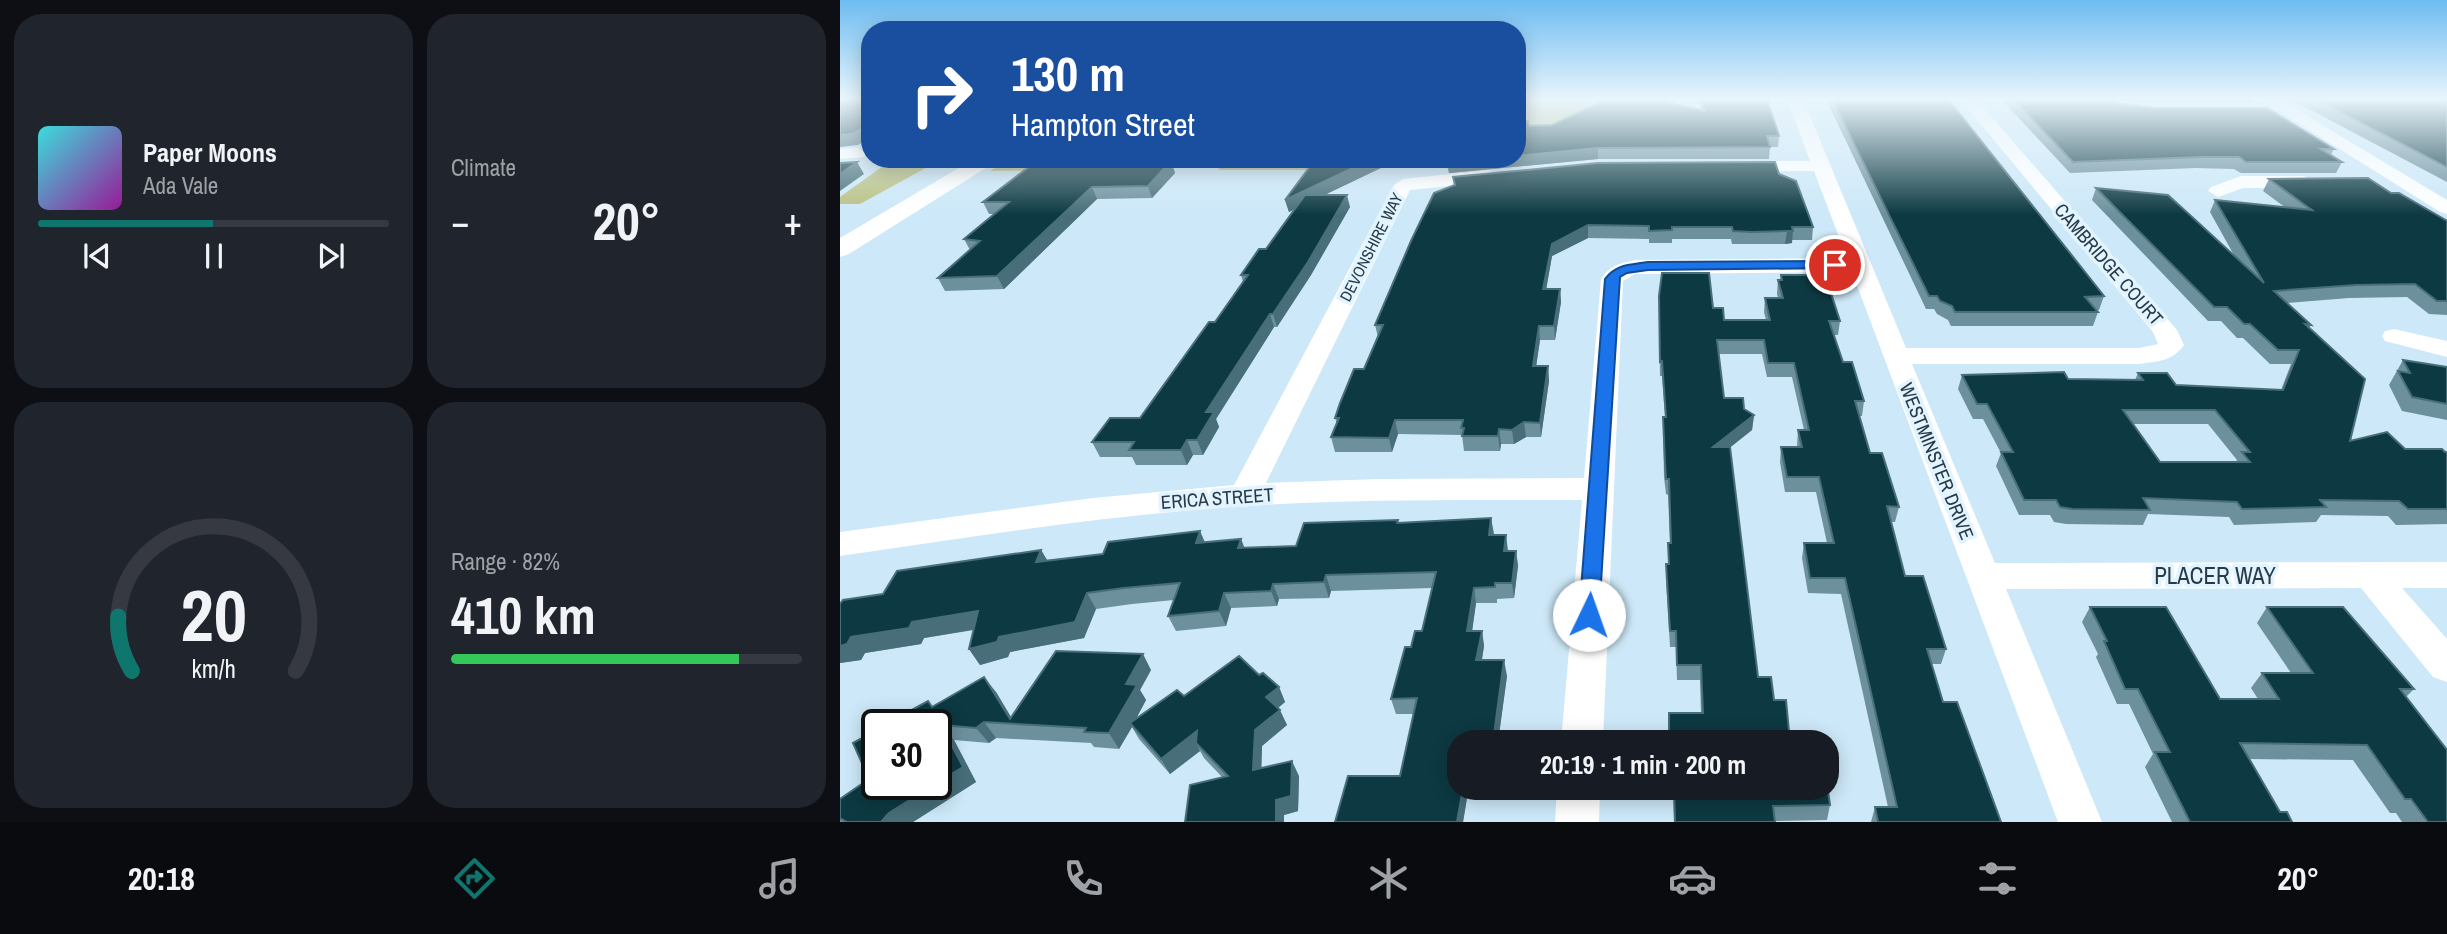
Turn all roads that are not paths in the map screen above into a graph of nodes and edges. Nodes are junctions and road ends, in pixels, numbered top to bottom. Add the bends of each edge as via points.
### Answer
1 (1810, 137) edge
2 (2001, 137) edge
3 (2330, 137) edge
4 (1716, 166) edge
5 (1821, 166) junction
6 (941, 168) edge
7 (975, 168) edge
8 (1506, 174) edge
9 (2365, 181) edge
10 (2402, 181) junction
11 (2324, 182) edge
12 (2218, 191) dead end
13 (2447, 208) edge
14 (840, 225) edge
15 (840, 249) edge
16 (1859, 265) junction
17 (2394, 335) dead end
18 (2447, 349) edge
19 (1895, 356) junction
20 (1597, 489) junction
21 (1244, 495) junction
22 (840, 544) edge
23 (2370, 575) junction
24 (2447, 575) edge
25 (1982, 576) junction
26 (2447, 666) edge
27 (1583, 730) edge
28 (1578, 800) edge
29 (1577, 822) edge
30 (2080, 822) edge

1 - 5 street, WESTMINSTER DRIVE
2 - 19 street, CAMBRIDGE COURT via 2165,330 2171,345 2164,353 2138,356
3 - 10 street
4 - 5 street
5 - 16 street, WESTMINSTER DRIVE
6 - 14 street
7 - 15 street
8 - 21 street, DEVONSHIRE WAY via 1403,185
9 - 10 street
10 - 13 street
11 - 12 street via 2241,182
16 - 19 street, WESTMINSTER DRIVE
16 - 20 street via 1648,266 1615,274
17 - 18 street
19 - 25 street, WESTMINSTER DRIVE
20 - 21 street, ERICA STREET via 1402,488
20 - 27 street
21 - 22 street, ERICA STREET via 1116,506
23 - 24 street, PLACER WAY
23 - 25 street, PLACER WAY
23 - 26 street
25 - 30 street, WESTMINSTER DRIVE
28 - 29 street

